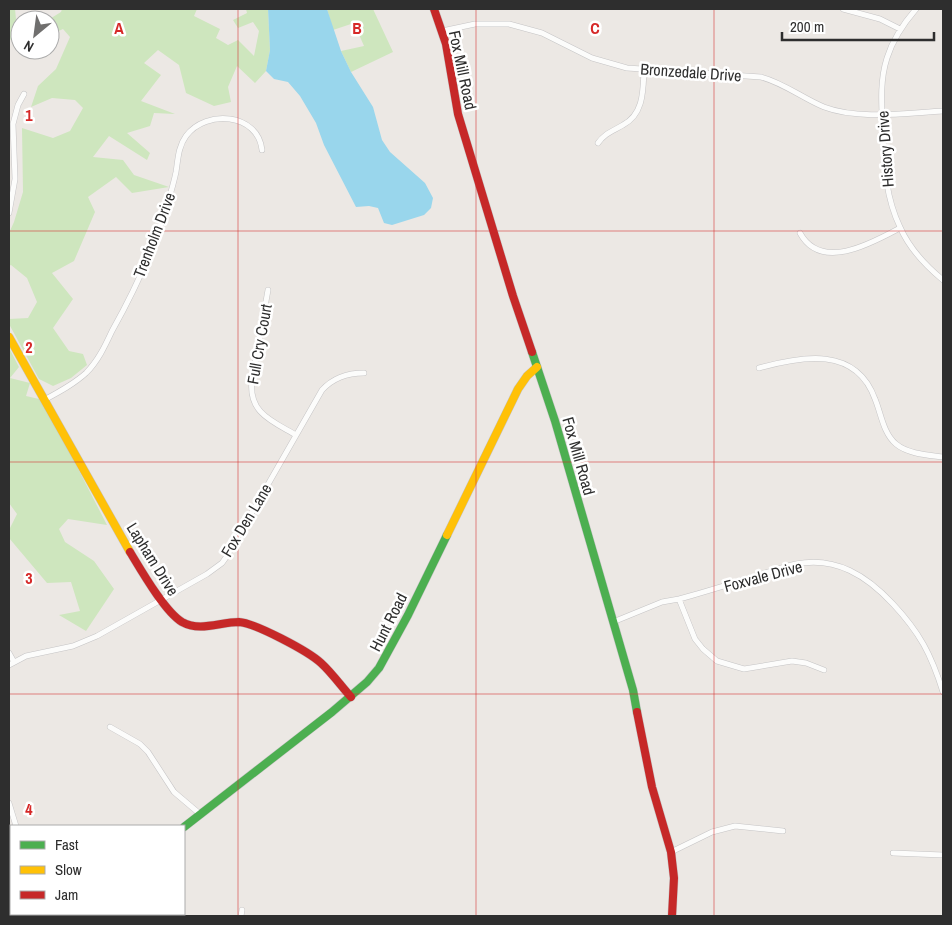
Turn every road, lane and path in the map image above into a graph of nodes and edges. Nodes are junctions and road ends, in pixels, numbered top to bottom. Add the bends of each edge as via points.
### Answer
1 (434, 9) edge
2 (843, 9) edge
3 (916, 9) edge
4 (900, 30) junction
5 (442, 32) junction
6 (644, 70) junction
7 (24, 94) dead end
8 (943, 111) edge
9 (881, 114) junction
10 (598, 143) dead end
11 (262, 150) dead end
12 (9, 213) edge
13 (900, 228) junction
14 (800, 233) dead end
15 (943, 280) edge
16 (268, 290) dead end
17 (9, 336) edge
18 (537, 367) junction
19 (759, 368) dead end
20 (364, 374) dead end
21 (44, 400) junction
22 (296, 435) junction
23 (943, 457) edge
24 (161, 600) junction
25 (680, 600) junction
26 (613, 622) junction
27 (9, 653) edge
28 (11, 663) edge
29 (824, 670) dead end
30 (943, 692) edge
31 (351, 697) junction
32 (110, 727) dead end
33 (9, 803) edge
34 (200, 814) junction
35 (16, 825) edge
36 (185, 826) edge
37 (783, 831) dead end
38 (671, 852) junction
39 (893, 853) dead end
40 (943, 855) edge
41 (672, 916) edge

1 - 5 street, Fox Mill Road
2 - 4 street via 880,18
3 - 4 street, History Drive
4 - 9 street, History Drive via 884,71
5 - 6 street, Bronzedale Drive via 475,24 509,24 542,33 581,54 609,64
5 - 18 street, Fox Mill Road via 458,114
6 - 9 street, Bronzedale Drive via 761,77 834,110
6 - 10 street via 638,110 630,121 609,132
7 - 12 street via 13,124 15,179
8 - 9 street, Bronzedale Drive
9 - 13 street, History Drive via 886,180
11 - 21 street, Trenholm Drive via 255,132 244,123 231,119 204,121 187,134 156,238 119,319 86,373
13 - 14 street via 862,247 835,252 811,246
13 - 15 street, History Drive via 924,262
16 - 22 street, Full Cry Court via 252,395 264,416
17 - 21 street, Lapham Drive
18 - 26 street, Fox Mill Road
18 - 31 street, Hunt Road via 518,389 386,658
19 - 23 street via 818,358 847,365 867,382 893,441 911,452
20 - 22 street, Fox Den Lane via 342,377 326,386
21 - 24 street, Lapham Drive
22 - 24 street, Fox Den Lane via 222,563
24 - 28 street, Fox Den Lane via 82,643 26,656
24 - 31 street, Lapham Drive via 177,618 193,626 240,622 266,631 318,661
25 - 26 street, Foxvale Drive via 662,602
25 - 29 street via 695,639 717,661 744,669 792,661
25 - 30 street, Foxvale Drive via 796,564 830,564 844,568 878,588 916,630 935,665
26 - 38 street, Fox Mill Road via 633,690 652,787
27 - 28 street
31 - 34 street, Hunt Road
32 - 34 street via 140,744 174,792
33 - 35 street
34 - 36 street, Hunt Road
37 - 38 street via 736,826 712,832
38 - 41 street, Fox Mill Road via 674,878
39 - 40 street

